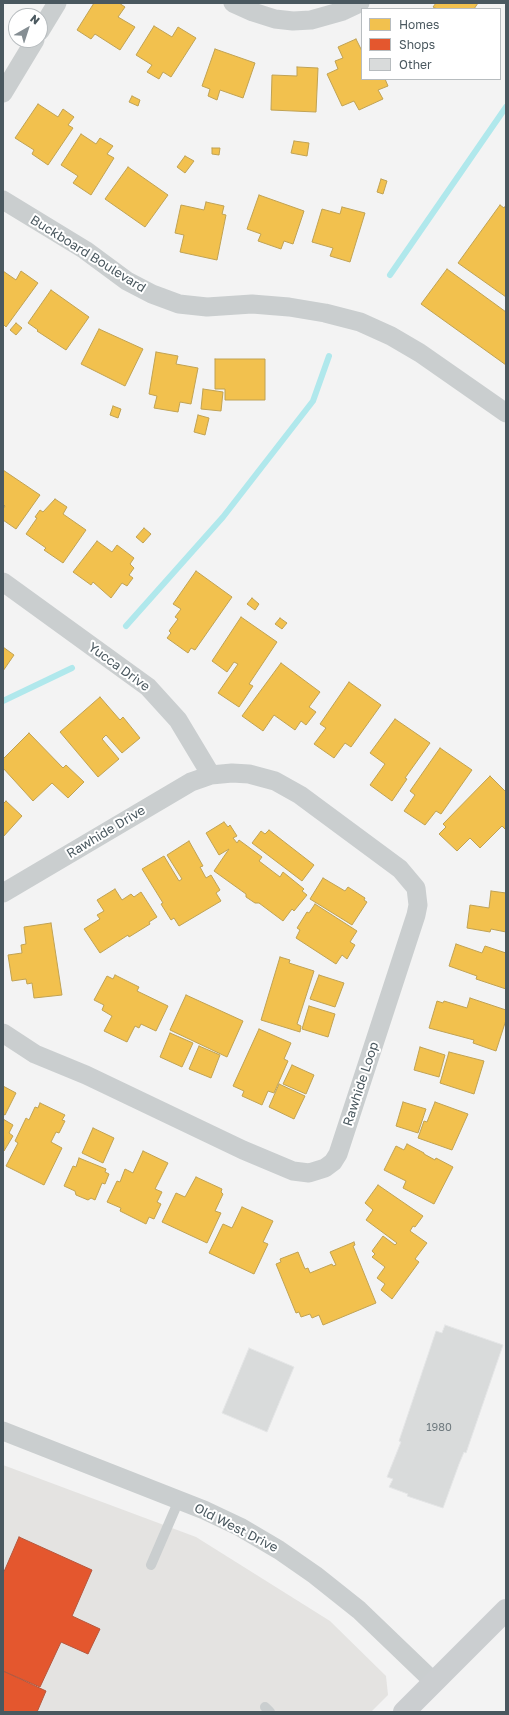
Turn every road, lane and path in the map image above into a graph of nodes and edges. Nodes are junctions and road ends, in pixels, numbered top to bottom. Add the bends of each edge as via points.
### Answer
1 (57, 3) edge
2 (234, 3) edge
3 (360, 3) edge
4 (48, 18) edge
5 (29, 48) edge
6 (3, 93) edge
7 (3, 200) edge
8 (506, 413) edge
9 (3, 582) edge
10 (210, 775) junction
11 (3, 893) edge
12 (3, 1032) edge
13 (3, 1431) edge
14 (179, 1500) junction
15 (151, 1565) dead end
16 (506, 1610) edge
17 (434, 1682) junction
18 (404, 1712) edge

1 - 4 street
2 - 3 street via 275,19 293,21 310,20 343,11
5 - 6 street
7 - 8 street, Buckboard Boulevard via 85,250 127,282 152,294 179,304 207,307 252,304 289,307 360,322 420,353
9 - 10 street, Yucca Drive via 148,687 178,720
10 - 11 street, Rawhide Drive via 173,791
10 - 12 street, Rawhide Loop via 249,774 276,781 294,791 400,869 416,888 416,915 338,1154 333,1162 326,1168 309,1173 293,1171 35,1054
13 - 14 street, Old West Drive
14 - 15 lane
14 - 17 street, Old West Drive via 240,1527 315,1575 359,1610
16 - 17 main road
17 - 18 main road

